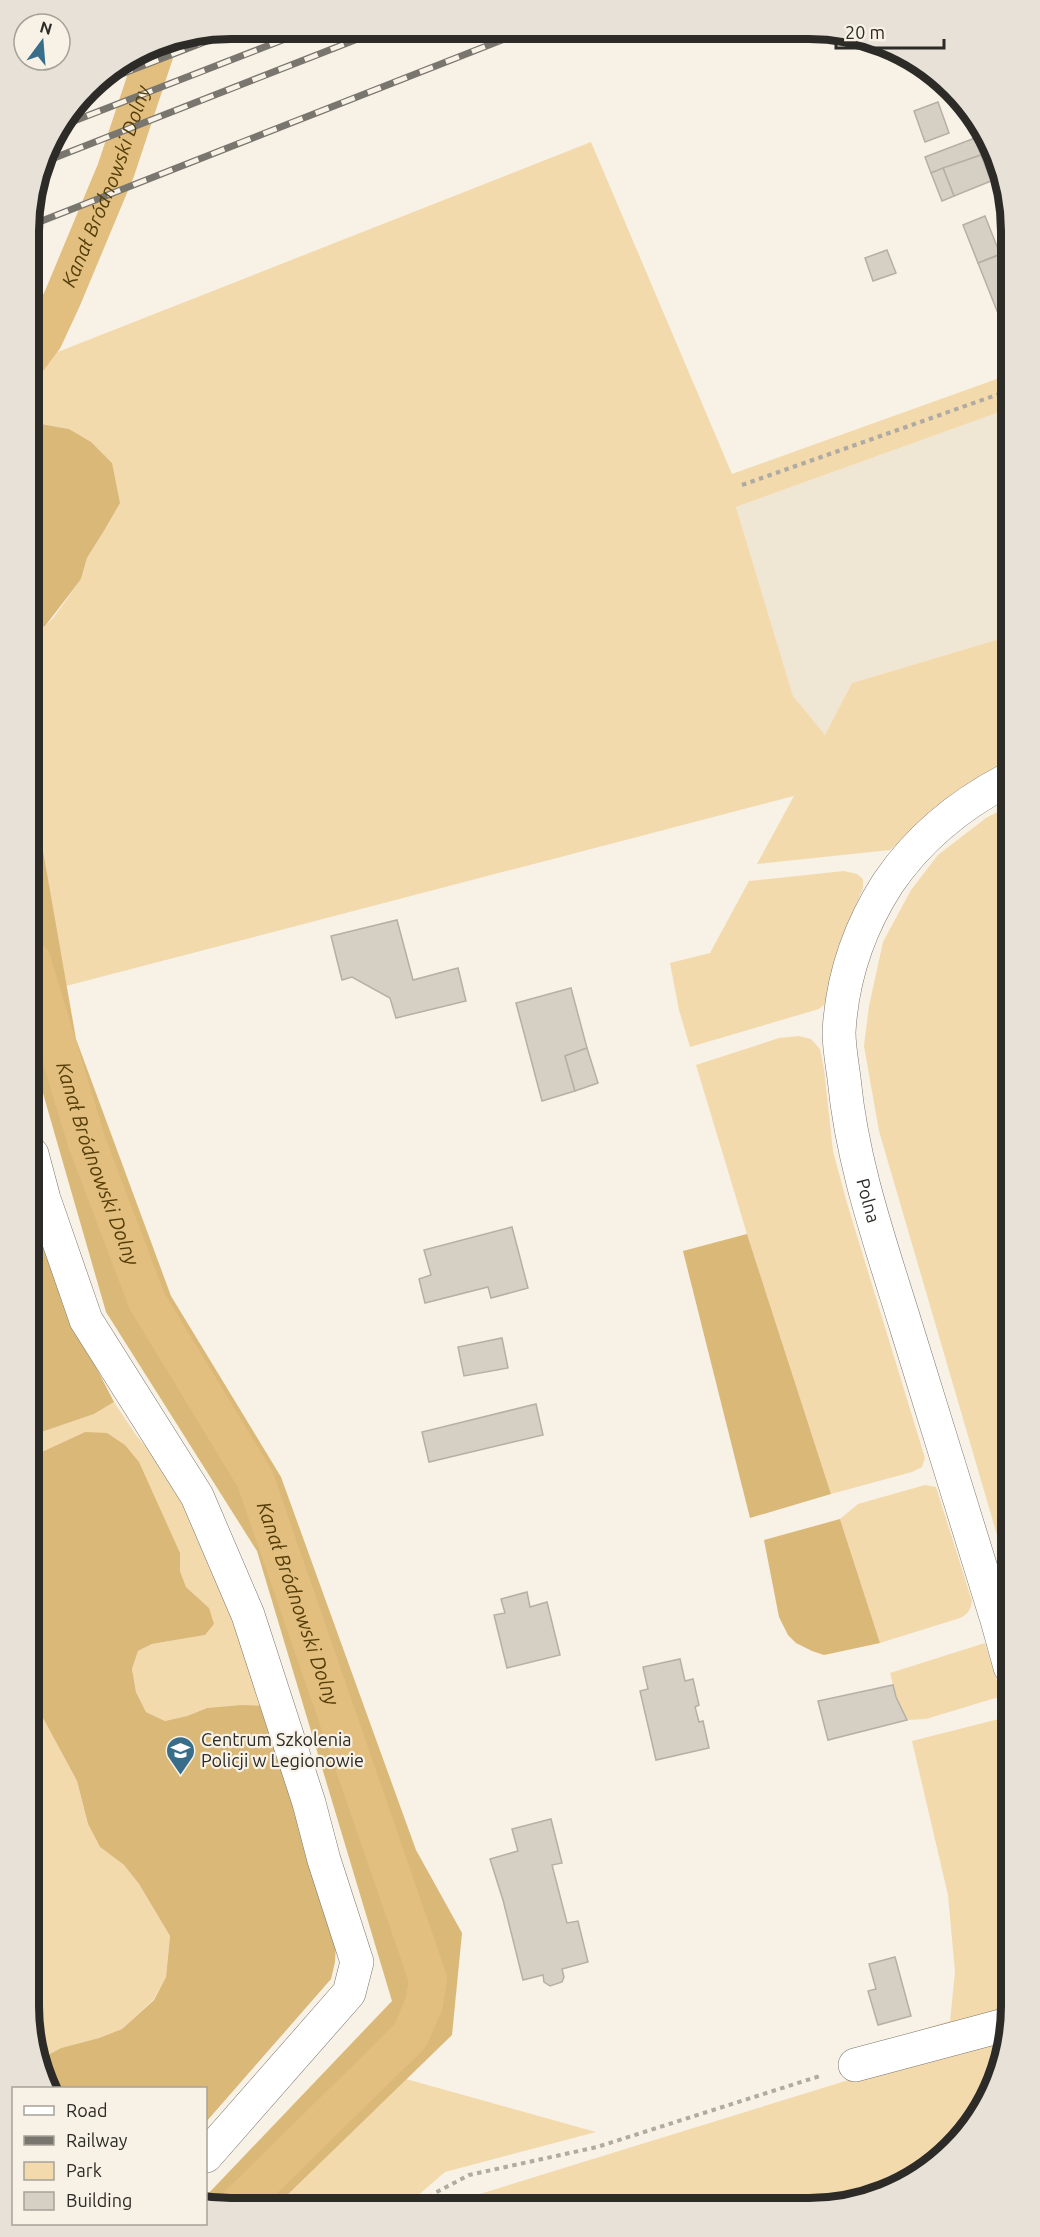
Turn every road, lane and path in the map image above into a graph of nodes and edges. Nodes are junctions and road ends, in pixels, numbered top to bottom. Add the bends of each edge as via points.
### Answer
1 (1001, 393) edge
2 (742, 485) dead end
3 (1001, 783) edge
4 (39, 1180) edge
5 (1001, 1636) edge
6 (1000, 2026) edge
7 (855, 2065) joint
8 (207, 2155) edge
9 (430, 2198) edge

1 - 2 path
3 - 5 street, Polna via 942,822 902,862 873,906 852,955 839,1033 846,1103 863,1188
4 - 8 street via 86,1320 197,1497 248,1615 357,1962 349,1993
6 - 7 street
7 - 9 path via 597,2147 469,2175

